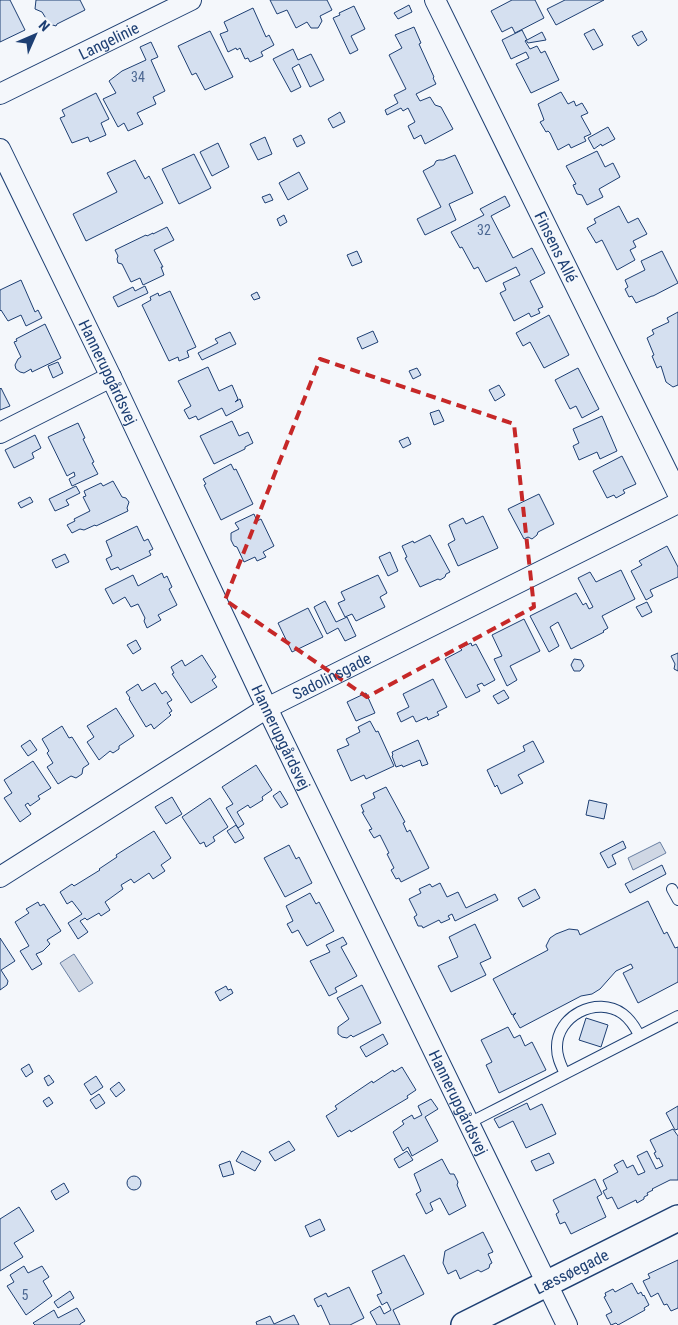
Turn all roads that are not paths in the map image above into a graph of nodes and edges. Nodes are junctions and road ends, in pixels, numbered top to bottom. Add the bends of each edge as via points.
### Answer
1 (191, 0) edge
2 (434, 0) edge
3 (0, 94) edge
4 (0, 149) edge
5 (111, 377) junction
6 (0, 433) edge
7 (678, 494) edge
8 (678, 503) edge
9 (267, 708) junction
10 (0, 877) edge
11 (672, 889) dead end
12 (678, 900) edge
13 (678, 1016) edge
14 (639, 1036) junction
15 (565, 1074) junction
16 (469, 1123) junction
17 (678, 1218) edge
18 (546, 1283) junction
19 (464, 1325) edge
20 (567, 1325) edge

1 - 3 street, Langelinie
2 - 7 street, Finsens Allé
4 - 5 street, Hannerupgårdsvej
5 - 6 street
5 - 9 street, Hannerupgårdsvej
8 - 9 street, Sadolinsgade
9 - 10 street, Sadolinsgade
9 - 16 street, Hannerupgårdsvej
11 - 12 lane
13 - 14 lane
14 - 15 lane
14 - 15 lane via 632,1022 608,1007 580,1011 560,1032 558,1061
15 - 16 lane
16 - 18 street, Hannerupgårdsvej
17 - 18 street, Læssøegade
18 - 19 street, Læssøegade
18 - 20 street, Hannerupgårdsvej

